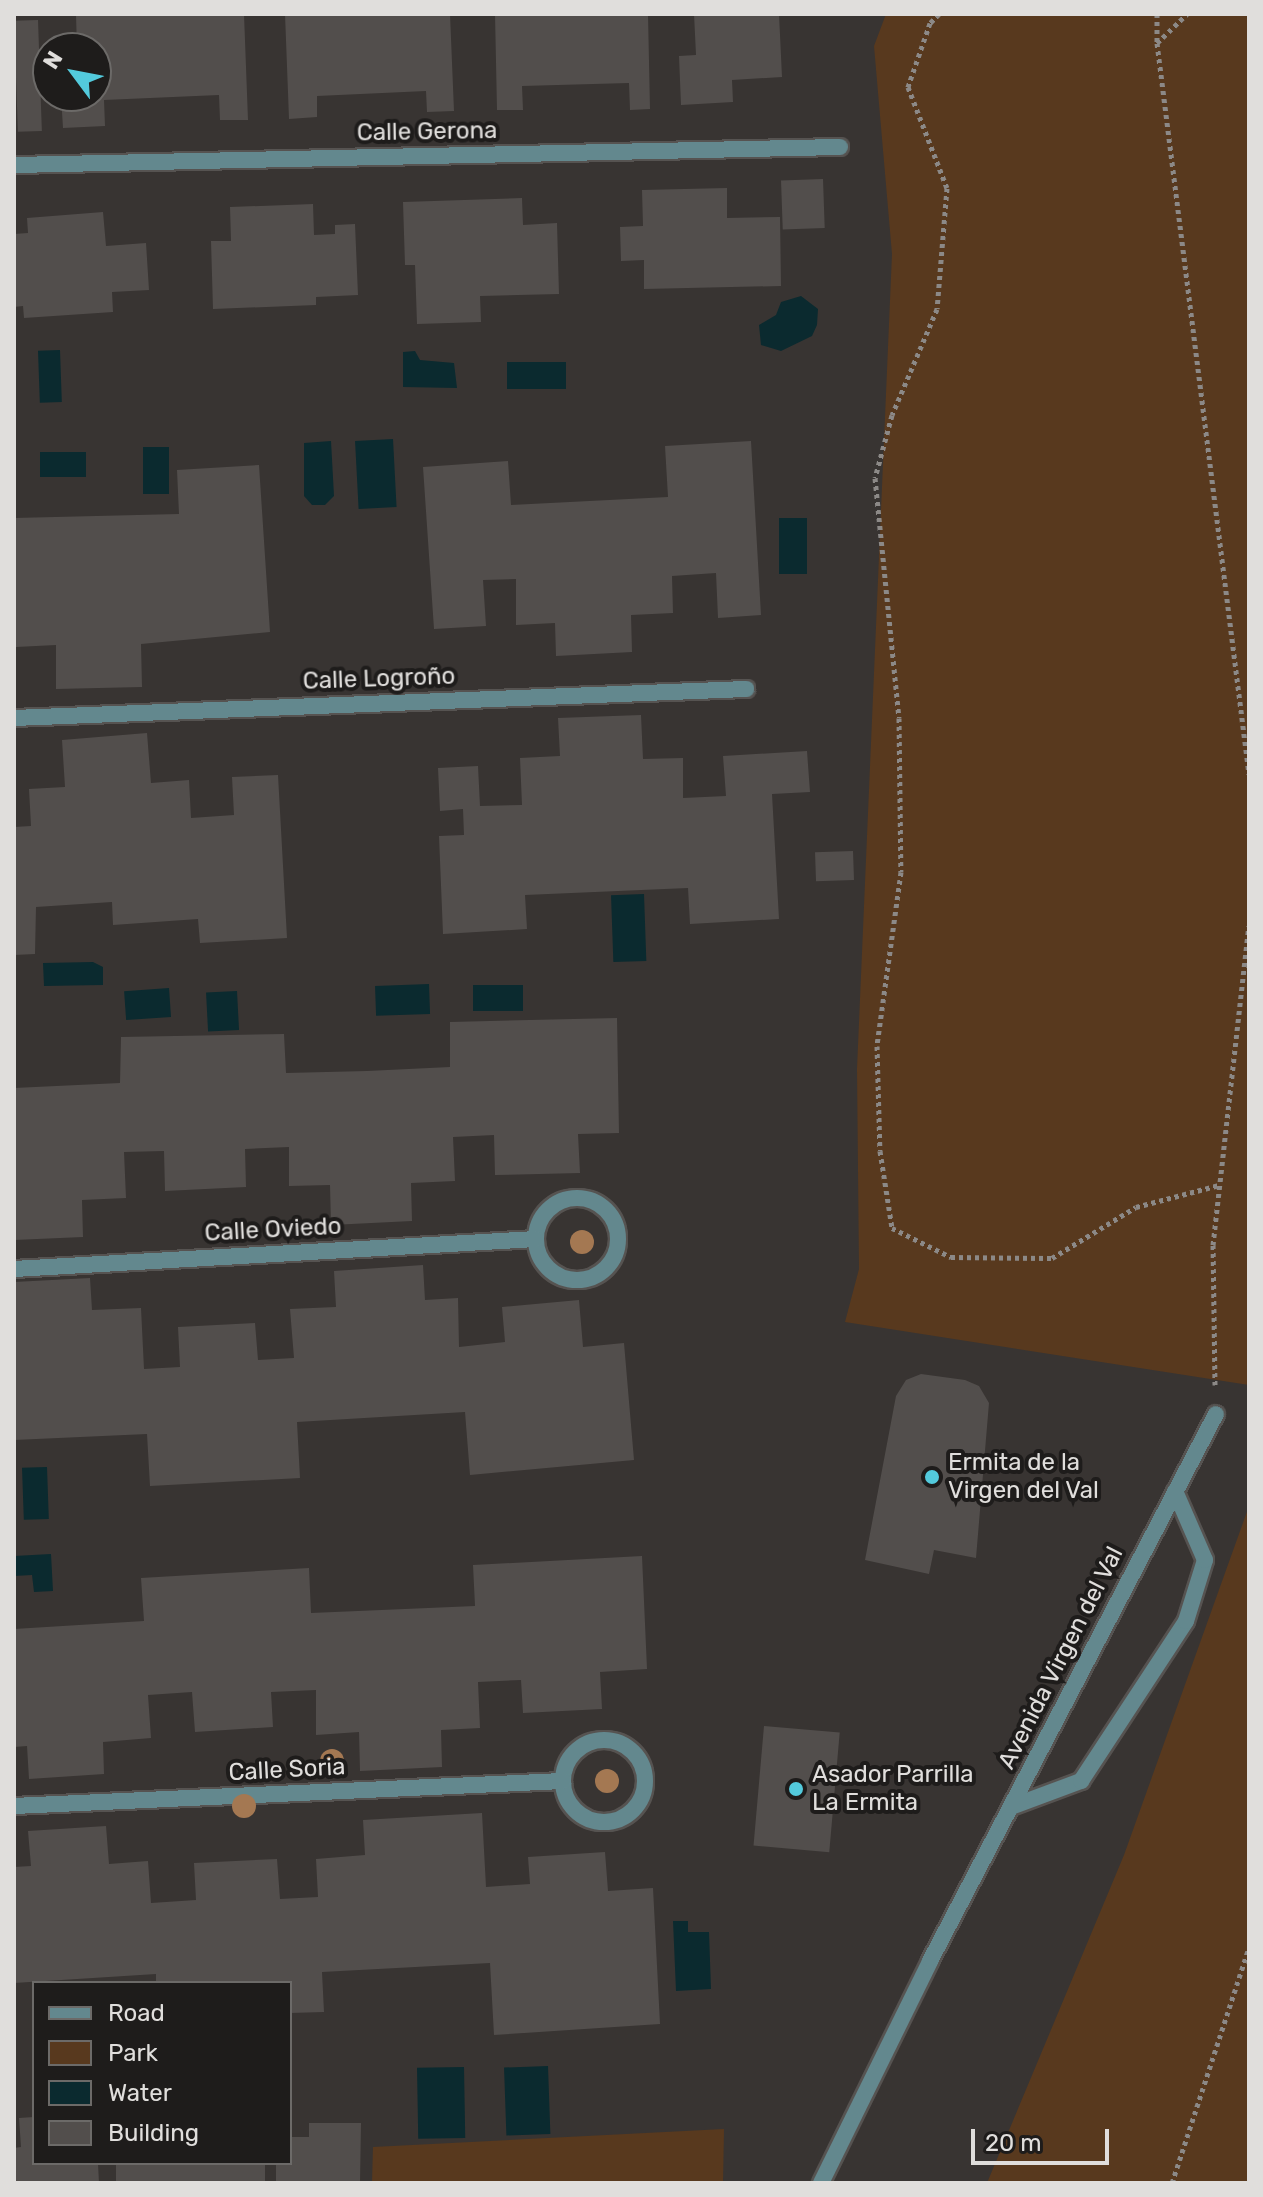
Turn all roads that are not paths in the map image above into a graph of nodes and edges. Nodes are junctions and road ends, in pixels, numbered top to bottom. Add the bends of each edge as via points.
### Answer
1 (840, 147) dead end
2 (14, 165) edge
3 (746, 689) dead end
4 (14, 718) edge
5 (536, 1239) junction
6 (14, 1269) edge
7 (1216, 1414) road end
8 (1175, 1491) junction
9 (563, 1781) junction
10 (14, 1806) edge
11 (1011, 1807) junction
12 (821, 2183) edge

1 - 2 street, Calle Gerona
3 - 4 street, Calle Logroño
5 - 5 street via 544,1264 566,1279 579,1280 612,1261 617,1234 605,1210 594,1202 567,1199 544,1214
5 - 6 street, Calle Oviedo
7 - 8 street, Avenida Virgen del Val
8 - 11 street, Avenida Virgen del Val
8 - 11 street via 1205,1560 1186,1621 1081,1781
9 - 9 street via 564,1794 580,1815 606,1822 619,1819 639,1802 644,1776 632,1751 608,1740 594,1741 572,1755
9 - 10 street, Calle Soria
11 - 12 street, Avenida Virgen del Val

